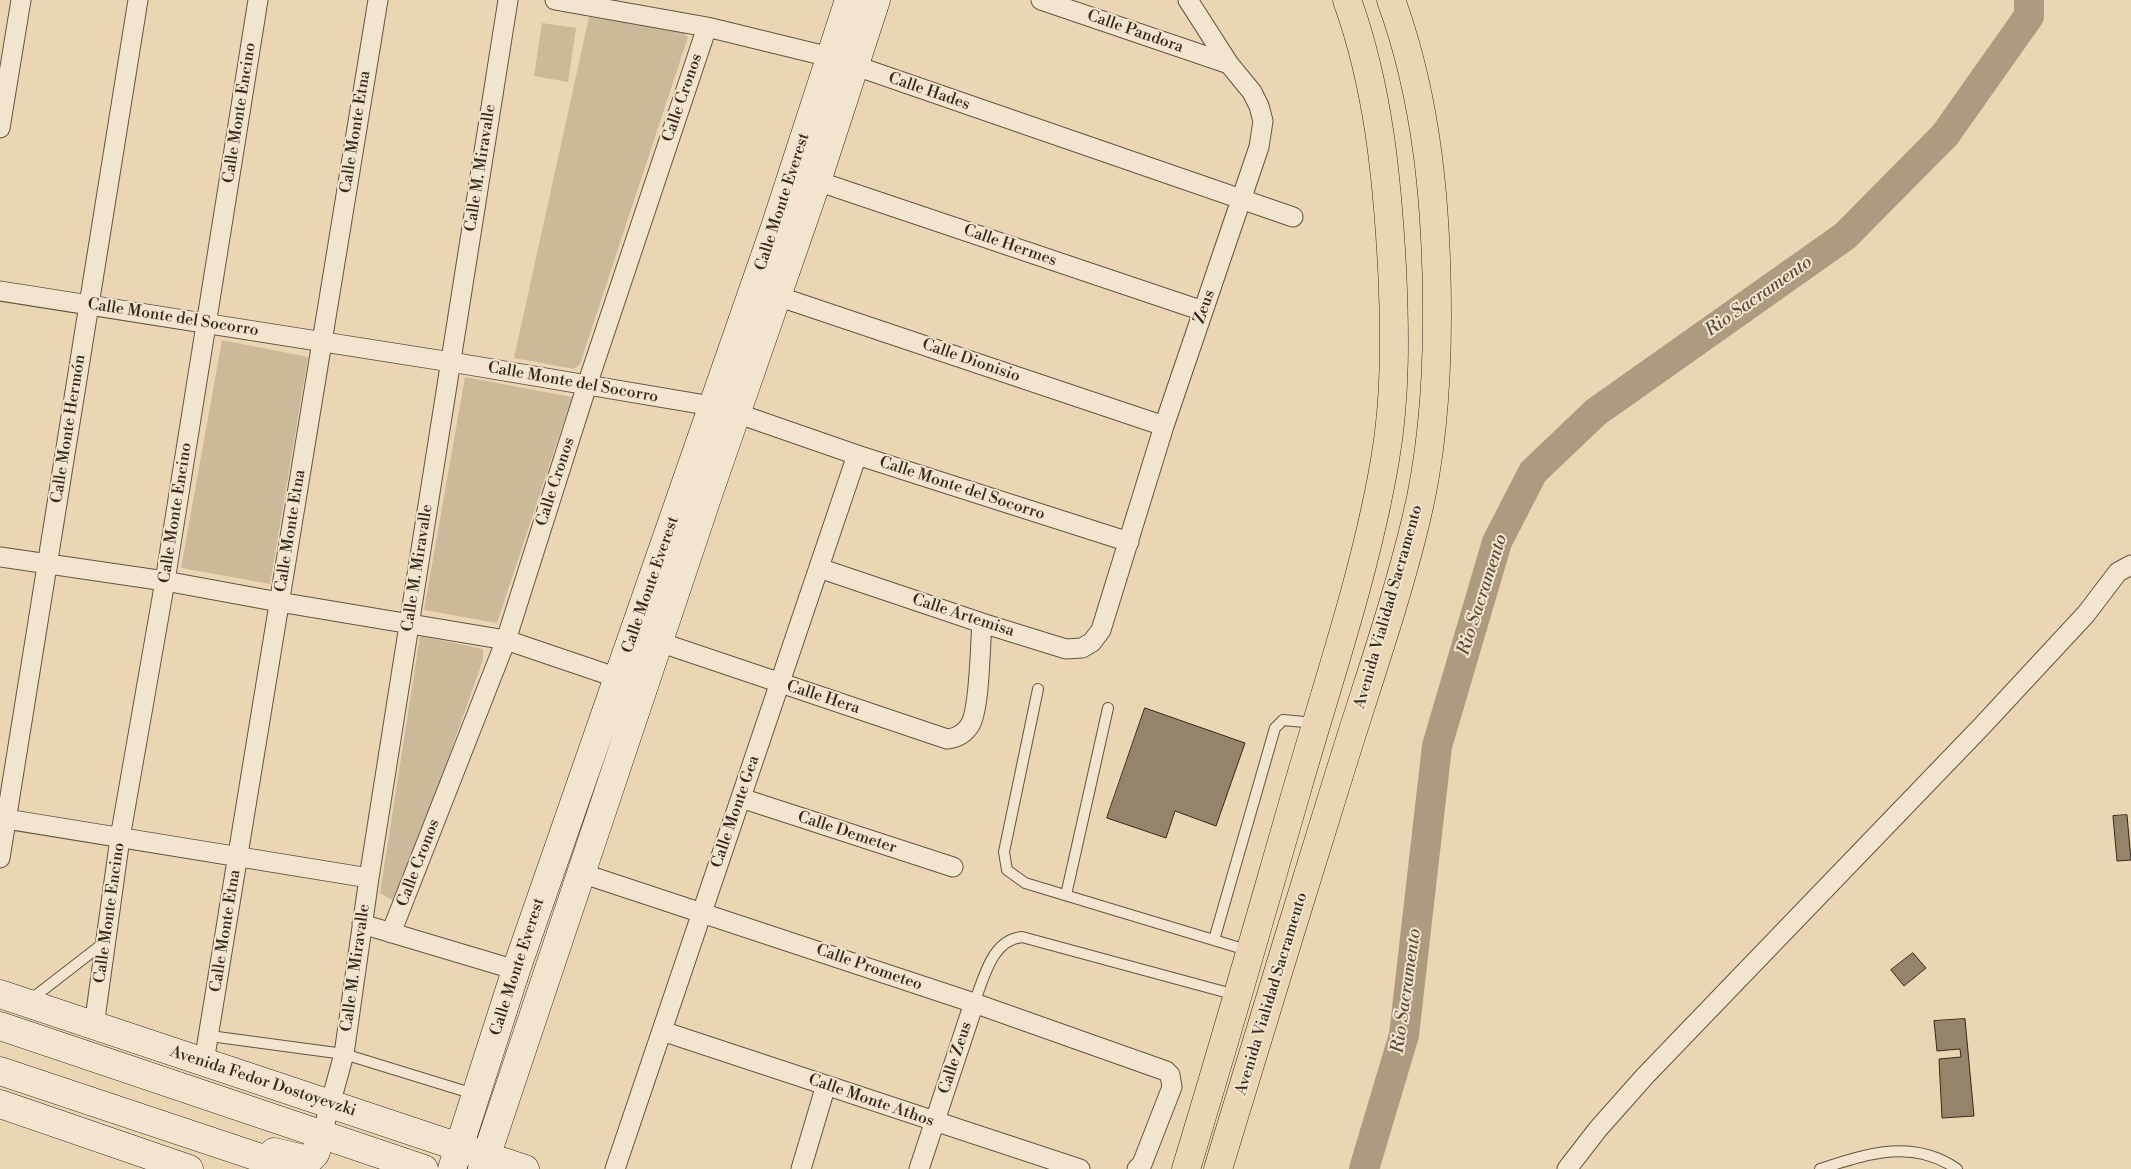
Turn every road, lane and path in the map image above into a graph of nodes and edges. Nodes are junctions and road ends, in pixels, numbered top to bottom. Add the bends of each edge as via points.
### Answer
1 (21, 0) edge
2 (138, 0) edge
3 (258, 0) edge
4 (378, 0) edge
5 (508, 0) edge
6 (556, 0) edge
7 (849, 0) edge
8 (876, 0) edge
9 (1041, 0) edge
10 (1188, 0) edge
11 (1347, 0) edge
12 (1391, 0) edge
13 (707, 27) junction
14 (842, 61) junction
15 (1229, 64) junction
16 (0, 128) edge
17 (817, 181) junction
18 (1241, 200) junction
19 (1293, 217) dead end
20 (0, 291) edge
21 (777, 296) junction
22 (89, 305) junction
23 (1203, 311) junction
24 (206, 324) junction
25 (322, 342) junction
26 (451, 362) junction
27 (587, 385) junction
28 (724, 410) junction
29 (1164, 426) junction
30 (857, 455) junction
31 (1129, 542) junction
32 (0, 557) edge
33 (47, 565) junction
34 (2131, 565) edge
35 (819, 568) junction
36 (165, 581) junction
37 (279, 602) junction
38 (982, 623) junction
39 (409, 624) junction
40 (1101, 630) joint
41 (506, 640) junction
42 (659, 642) junction
43 (618, 678) junction
44 (780, 683) junction
45 (1038, 689) dead end
46 (1108, 708) dead end
47 (1316, 723) junction
48 (741, 798) junction
49 (3, 819) edge
50 (120, 838) junction
51 (238, 857) junction
52 (0, 858) edge
53 (953, 868) dead end
54 (581, 873) junction
55 (369, 878) junction
56 (1066, 895) junction
57 (702, 912) junction
58 (362, 924) junction
59 (391, 933) junction
60 (1214, 940) junction
61 (106, 941) junction
62 (1251, 951) junction
63 (516, 970) junction
64 (0, 994) edge
65 (1239, 996) junction
66 (26, 1002) junction
67 (974, 1003) junction
68 (0, 1026) edge
69 (94, 1026) junction
70 (662, 1031) junction
71 (210, 1036) junction
72 (344, 1054) junction
73 (204, 1062) junction
74 (0, 1071) edge
75 (826, 1085) junction
76 (476, 1095) junction
77 (0, 1104) edge
78 (332, 1104) junction
79 (935, 1122) junction
80 (393, 1125) junction
81 (322, 1134) junction
82 (238, 1149) junction
83 (383, 1154) junction
84 (456, 1158) edge
85 (484, 1162) edge
86 (1140, 1166) edge
87 (1071, 1168) edge
88 (186, 1169) edge
89 (294, 1169) edge
90 (424, 1169) edge
91 (525, 1169) edge
92 (615, 1169) edge
93 (801, 1169) edge
94 (919, 1169) edge
95 (1186, 1169) edge
96 (1218, 1169) edge
97 (1566, 1169) edge
98 (1820, 1169) edge
99 (1957, 1169) edge

1 - 16 street
2 - 22 street, Calle Monte Hermón
3 - 24 street, Calle Monte Encino
4 - 25 street, Calle Monte Etna
5 - 26 street, Calle M. Miravalle
6 - 13 street, Calle Hades
7 - 14 street, Calle Monte Everest
8 - 14 street, Calle Monte Everest
9 - 15 street, Calle Pandora
10 - 15 street, Zeus
11 - 47 highway, Avenida Vialidad Sacramento via 1371,77 1386,179 1395,362 1386,458 1366,553
12 - 96 highway, Avenida Vialidad Sacramento via 1416,90 1434,198 1437,362 1427,462 1416,519 1389,618
13 - 14 street, Calle Hades
13 - 27 street, Calle Cronos
14 - 17 street, Calle Monte Everest
14 - 18 street, Calle Hades
14 - 28 street, Calle Monte Everest via 774,230
15 - 18 street, Zeus via 1252,92 1263,121 1259,146
17 - 21 street, Calle Monte Everest
17 - 23 street, Calle Hermes
18 - 19 street, Calle Hades
18 - 23 street, Zeus
20 - 22 street, Calle Monte del Socorro
21 - 28 street, Calle Monte Everest
21 - 29 street, Calle Dionisio
22 - 24 street, Calle Monte del Socorro
22 - 33 street, Calle Monte Hermón
23 - 29 street, Zeus
24 - 25 street, Calle Monte del Socorro
24 - 36 street, Calle Monte Encino
25 - 26 street, Calle Monte del Socorro
25 - 37 street, Calle Monte Etna
26 - 27 street, Calle Monte del Socorro
26 - 39 street, Calle M. Miravalle
27 - 28 street, Calle Monte del Socorro
27 - 41 street, Calle Cronos
28 - 30 street, Calle Monte del Socorro
28 - 42 street, Calle Monte Everest
28 - 43 street, Calle Monte Everest
29 - 31 street, Zeus
30 - 31 street, Calle Monte del Socorro
30 - 35 street, Calle Monte Gea
31 - 40 street, Zeus
32 - 33 street
33 - 36 street
33 - 49 street, Calle Monte Hermón
34 - 97 street via 2118,572 2086,614 1982,726 1645,1076
35 - 38 street, Calle Artemisa
35 - 44 street, Calle Monte Gea
36 - 37 street
36 - 50 street, Calle Monte Encino
37 - 39 street
37 - 51 street, Calle Monte Etna
38 - 40 street, Calle Artemisa via 1066,649 1082,648 1092,642
38 - 44 street, Calle Hera via 975,712 966,730 954,738 947,739
39 - 41 street
39 - 55 street, Calle M. Miravalle
41 - 43 street
41 - 59 street, Calle Cronos
42 - 44 street, Calle Hera
42 - 54 street, Calle Monte Everest
43 - 63 street, Calle Monte Everest
44 - 48 street, Calle Monte Gea
45 - 56 lane via 1004,852 1005,863 1007,870 1025,883
46 - 56 lane
47 - 60 lane via 1283,720 1275,728
47 - 62 highway, Avenida Vialidad Sacramento
48 - 53 street, Calle Demeter
48 - 57 street, Calle Monte Gea
49 - 50 street
49 - 52 street, Calle Monte Hermón
50 - 51 street
50 - 61 street, Calle Monte Encino
51 - 55 street
51 - 71 street, Calle Monte Etna
54 - 57 street, Calle Prometeo
54 - 85 street, Calle Monte Everest
55 - 58 street, Calle M. Miravalle
56 - 60 lane
57 - 67 street, Calle Prometeo
57 - 70 street, Calle Monte Gea
58 - 59 street
58 - 72 street, Calle M. Miravalle
59 - 63 street
60 - 62 lane
61 - 66 lane
61 - 69 street, Calle Monte Encino
62 - 65 highway, Avenida Vialidad Sacramento
63 - 76 street, Calle Monte Everest
64 - 66 street, Avenida Fedor Dostoyevzki
65 - 67 lane via 1022,937 1002,944 994,954
65 - 95 highway, Avenida Vialidad Sacramento
66 - 69 street, Avenida Fedor Dostoyevzki
67 - 79 street, Calle Zeus
67 - 86 street, Calle Prometeo via 1166,1071 1172,1087
68 - 81 street, Avenida Fedor Dostoyevzki
69 - 73 street, Avenida Fedor Dostoyevzki
70 - 75 street, Calle Monte Athos
70 - 92 street, Calle Monte Gea
71 - 72 lane
71 - 73 street, Calle Monte Etna
72 - 76 lane
72 - 78 street, Calle M. Miravalle
73 - 78 street, Avenida Fedor Dostoyevzki
74 - 82 street
75 - 79 street, Calle Monte Athos
75 - 93 street
76 - 84 street, Calle Monte Everest
77 - 88 street
78 - 80 street, Avenida Fedor Dostoyevzki
78 - 81 street, Calle M. Miravalle
79 - 87 street, Calle Monte Athos
79 - 94 street, Calle Zeus
80 - 83 street
80 - 84 street, Avenida Fedor Dostoyevzki
81 - 82 street via 315,1154 308,1159
81 - 83 street, Avenida Fedor Dostoyevzki
82 - 89 street
83 - 90 street, Avenida Fedor Dostoyevzki
84 - 85 street, Avenida Fedor Dostoyevzki
85 - 91 street, Avenida Fedor Dostoyevzki
98 - 99 lane via 1875,1152 1895,1151 1917,1152

